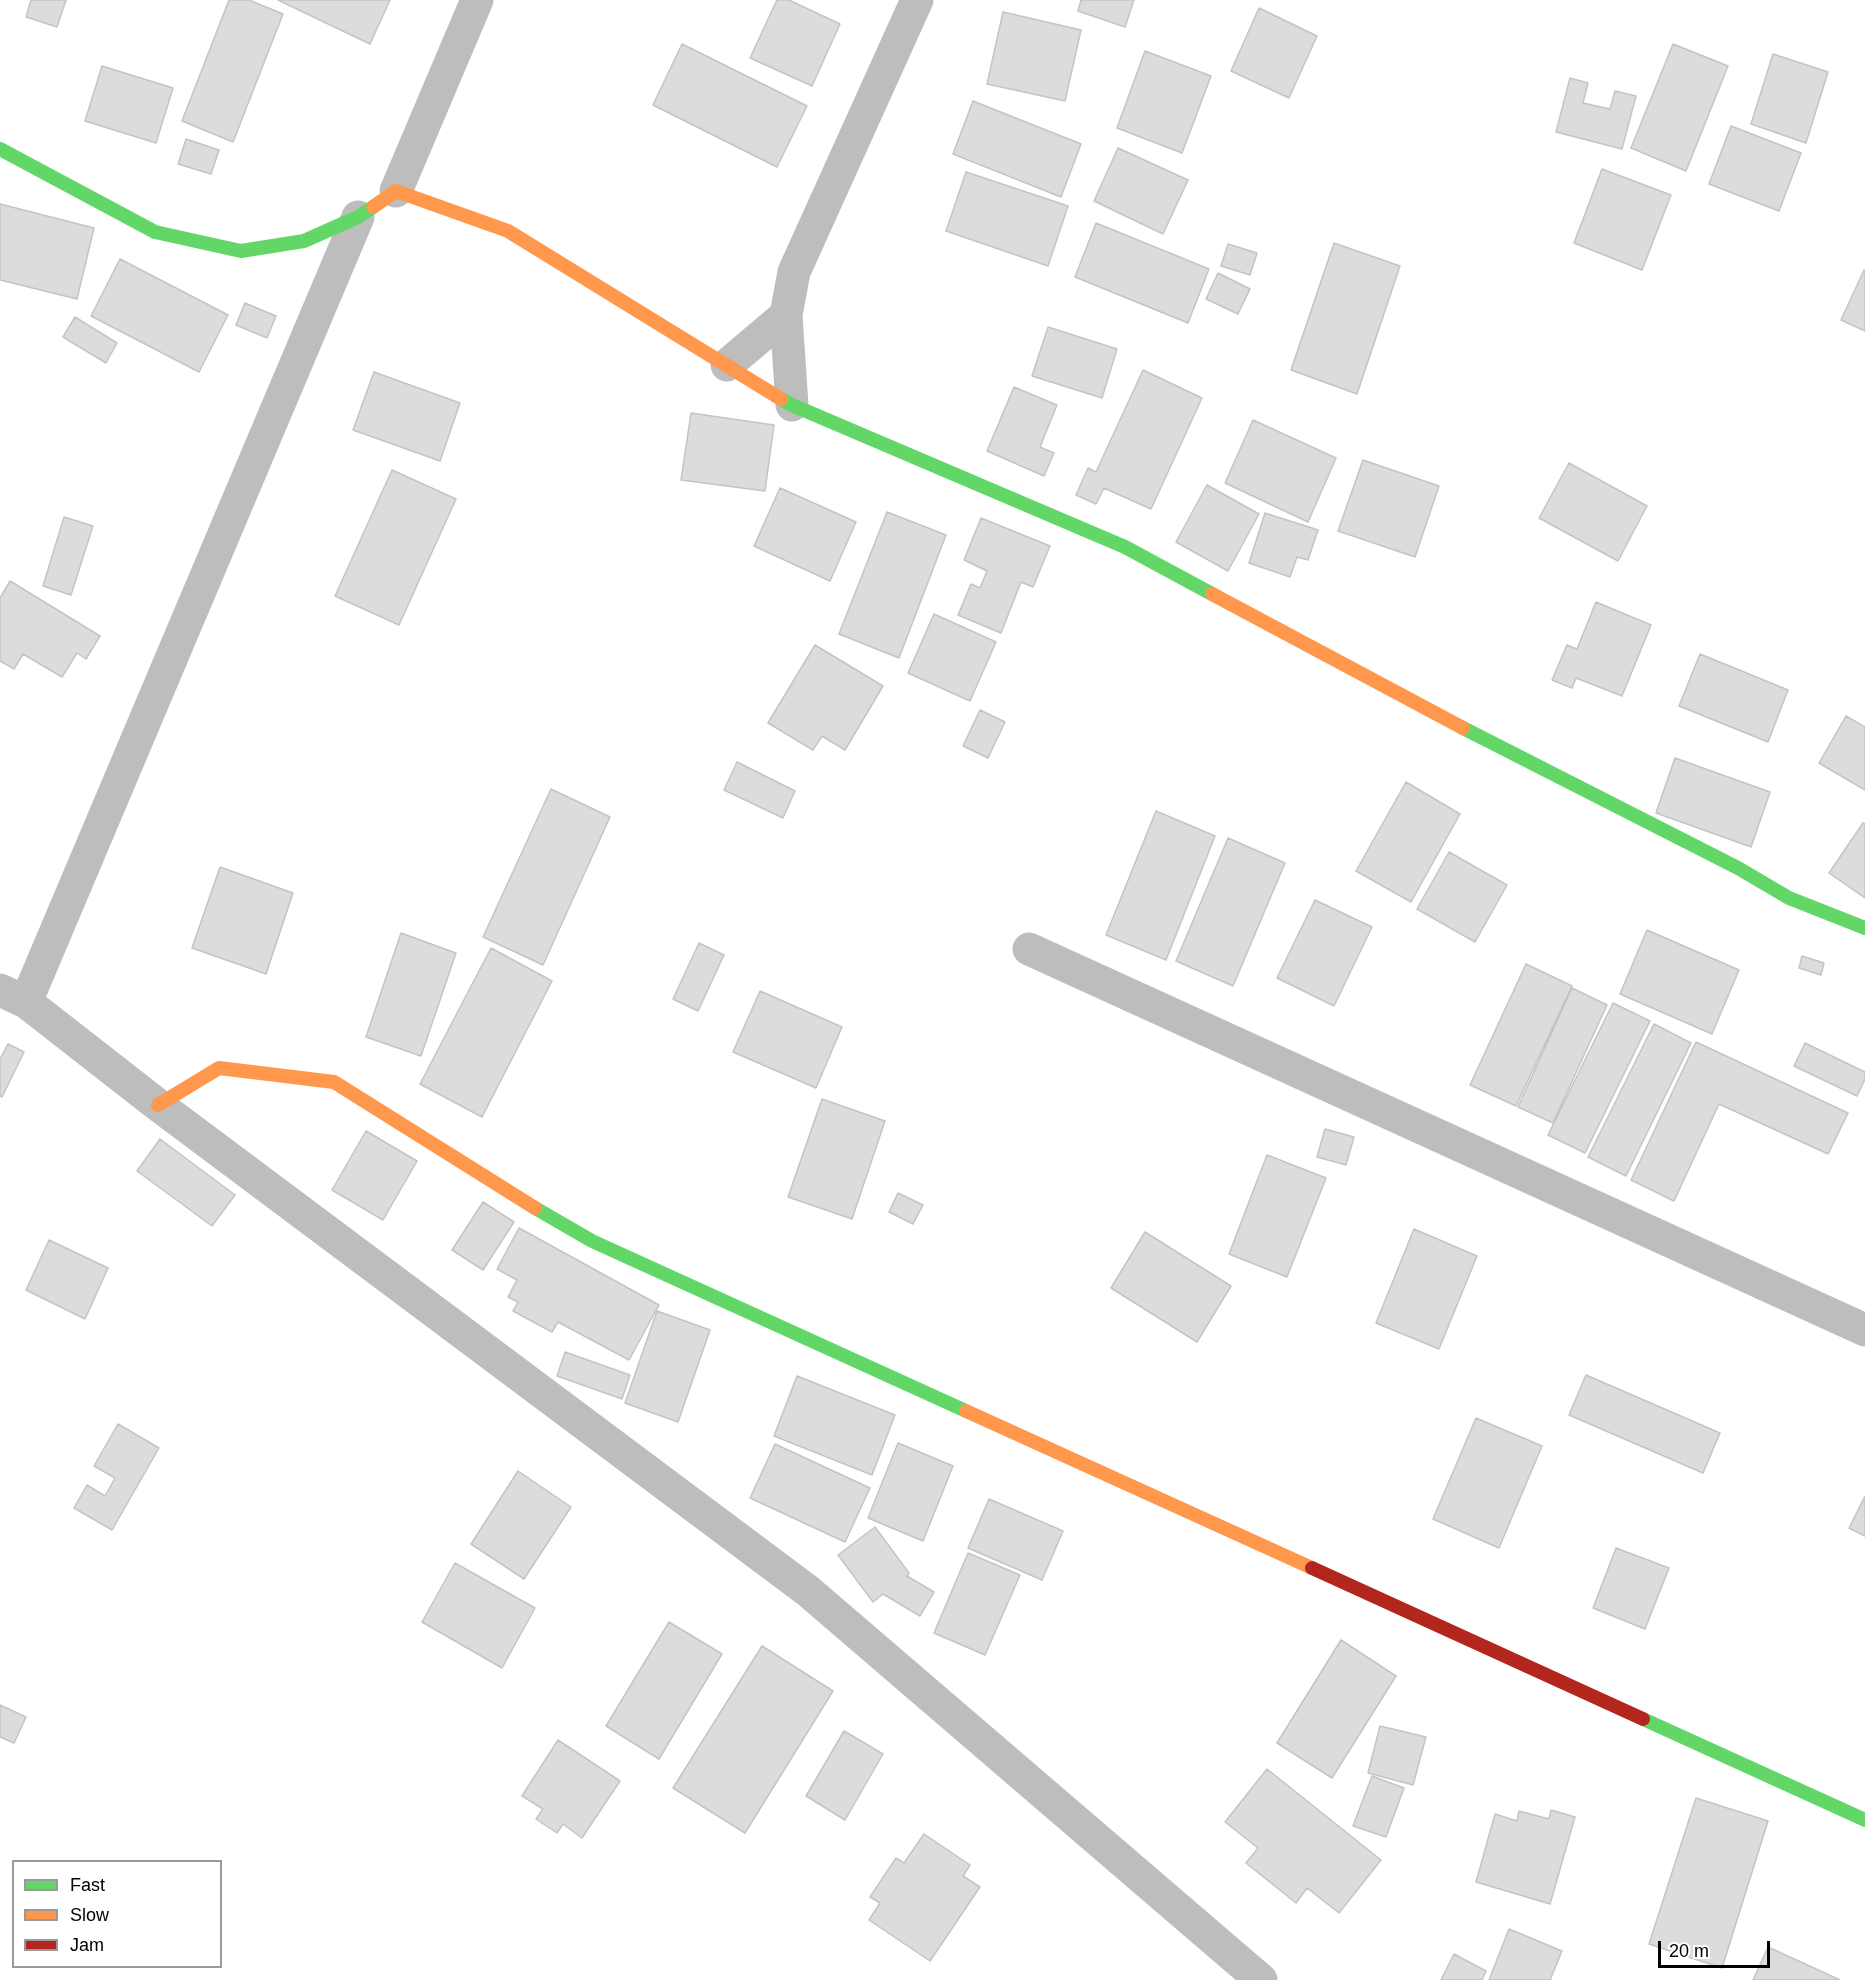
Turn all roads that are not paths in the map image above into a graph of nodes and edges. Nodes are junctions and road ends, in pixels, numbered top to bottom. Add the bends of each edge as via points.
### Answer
1 (477, 0) edge
2 (917, 0) edge
3 (0, 149) edge
4 (396, 191) junction
5 (358, 217) junction
6 (786, 315) junction
7 (727, 365) junction
8 (792, 405) junction
9 (1865, 928) edge
10 (1029, 949) dead end
11 (13, 996) edge
12 (158, 1105) junction
13 (1865, 1329) edge
14 (1865, 1820) edge
15 (1261, 1980) edge

1 - 4 street
2 - 6 street via 794,272
3 - 5 street via 155,232 241,251 304,241
4 - 5 street
4 - 7 street via 508,231
5 - 11 street
6 - 7 street
6 - 8 street
7 - 8 street
8 - 9 street via 1125,547 1789,898
10 - 13 street
11 - 12 street
12 - 14 street via 219,1068 334,1082 592,1241
12 - 15 street via 808,1591

